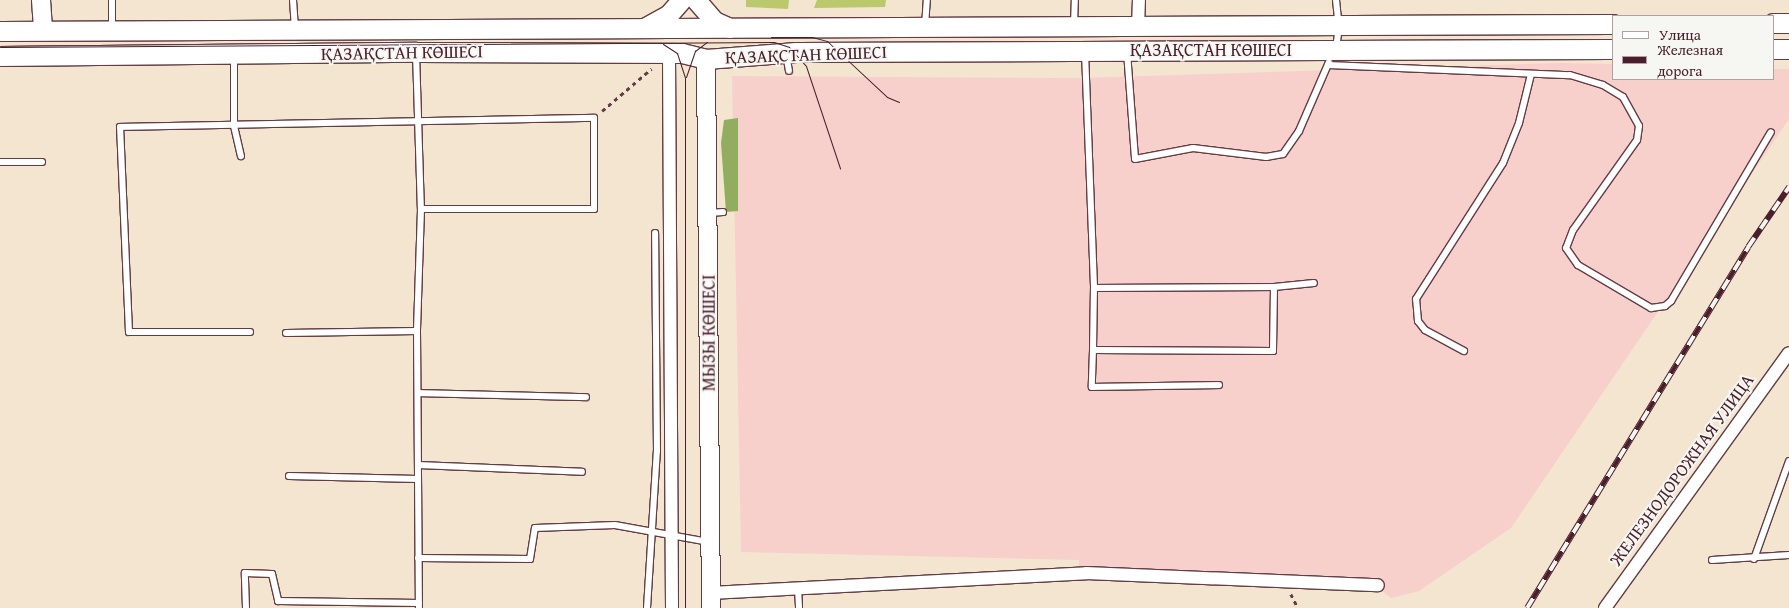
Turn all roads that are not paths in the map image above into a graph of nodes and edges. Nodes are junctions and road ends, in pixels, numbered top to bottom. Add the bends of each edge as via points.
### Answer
1 (41, 0) edge
2 (112, 0) edge
3 (293, 0) edge
4 (682, 0) edge
5 (688, 0) edge
6 (696, 0) edge
7 (927, 0) edge
8 (1075, 0) edge
9 (1139, 0) edge
10 (1336, 0) edge
11 (1774, 23) edge
12 (1789, 23) edge
13 (1612, 24) edge
14 (1074, 27) junction
15 (1138, 27) junction
16 (1339, 27) junction
17 (925, 28) junction
18 (295, 29) junction
19 (416, 29) junction
20 (643, 29) junction
21 (687, 29) junction
22 (731, 29) junction
23 (43, 30) junction
24 (112, 30) junction
25 (0, 31) edge
26 (1612, 49) edge
27 (1774, 49) edge
28 (1789, 49) edge
29 (1127, 50) junction
30 (1085, 51) junction
31 (416, 52) junction
32 (924, 52) junction
33 (669, 54) junction
34 (0, 56) edge
35 (44, 56) junction
36 (234, 56) junction
37 (1332, 57) junction
38 (706, 59) junction
39 (1530, 74) junction
40 (416, 123) junction
41 (234, 126) junction
42 (1771, 132) dead end
43 (241, 156) dead end
44 (0, 162) edge
45 (42, 162) dead end
46 (421, 209) junction
47 (655, 233) dead end
48 (1314, 283) dead end
49 (1274, 287) junction
50 (1094, 288) junction
51 (250, 332) dead end
52 (417, 332) junction
53 (286, 333) dead end
54 (1093, 350) junction
55 (1464, 351) dead end
56 (1789, 353) edge
57 (1219, 385) dead end
58 (418, 393) junction
59 (586, 397) dead end
60 (1789, 461) edge
61 (418, 465) junction
62 (582, 472) dead end
63 (288, 476) dead end
64 (418, 479) junction
65 (652, 532) junction
66 (673, 536) junction
67 (710, 542) junction
68 (1789, 555) edge
69 (418, 558) junction
70 (1754, 559) junction
71 (1712, 560) dead end
72 (1378, 585) dead end
73 (798, 588) junction
74 (710, 600) edge
75 (419, 605) edge
76 (246, 608) edge
77 (647, 608) edge
78 (672, 608) edge
79 (799, 608) edge
80 (1605, 608) edge

1 - 23 main road
2 - 24 lane
3 - 18 lane
4 - 20 main road via 669,14
5 - 21 main road
6 - 22 main road via 714,20
7 - 17 lane
8 - 14 lane
9 - 15 street
10 - 16 lane
11 - 12 main road
13 - 16 main road, ҚАЗАҚСТАН КӨШЕСІ
14 - 15 main road, ҚАЗАҚСТАН КӨШЕСІ
14 - 17 main road, ҚАЗАҚСТАН КӨШЕСІ
15 - 16 main road, ҚАЗАҚСТАН КӨШЕСІ
15 - 29 main road
16 - 37 lane
17 - 22 main road, ҚАЗАҚСТАН КӨШЕСІ
17 - 32 main road
18 - 19 main road, ҚАЗАҚСТАН КӨШЕСІ
18 - 24 main road, ҚАЗАҚСТАН КӨШЕСІ
19 - 20 main road, ҚАЗАҚСТАН КӨШЕСІ
19 - 31 main road
20 - 21 main road, ҚАЗАҚСТАН КӨШЕСІ
21 - 22 main road, ҚАЗАҚСТАН КӨШЕСІ
21 - 38 main road
23 - 24 main road, ҚАЗАҚСТАН КӨШЕСІ
23 - 25 main road, ҚАЗАҚСТАН КӨШЕСІ
23 - 35 main road
26 - 37 main road, ҚАЗАҚСТАН КӨШЕСІ
27 - 28 main road
29 - 30 main road, ҚАЗАҚСТАН КӨШЕСІ
29 - 37 main road, ҚАЗАҚСТАН КӨШЕСІ
29 - 37 lane via 1135,159 1193,148 1266,157 1283,154 1299,131
30 - 32 main road, ҚАЗАҚСТАН КӨШЕСІ
30 - 50 lane
31 - 33 main road, ҚАЗАҚСТАН КӨШЕСІ
31 - 36 main road, ҚАЗАҚСТАН КӨШЕСІ
31 - 40 lane
32 - 38 main road, ҚАЗАҚСТАН КӨШЕСІ via 787,62
33 - 38 main road, ҚАЗАҚСТАН КӨШЕСІ
33 - 66 street
34 - 35 main road, ҚАЗАҚСТАН КӨШЕСІ
35 - 36 main road, ҚАЗАҚСТАН КӨШЕСІ
36 - 41 lane
37 - 39 lane
38 - 67 main road, МЫЗЫ КӨШЕСІ via 716,212
39 - 42 lane via 1570,75 1603,85 1623,98 1632,109 1639,126 1637,140 1570,235 1566,248 1578,265 1651,308 1666,306 1671,301
39 - 55 lane via 1520,123 1502,163 1416,299 1418,321 1425,330
40 - 41 lane
40 - 46 lane
40 - 46 lane via 594,118 594,209
41 - 43 lane
41 - 51 lane via 120,128 129,332
44 - 45 lane
46 - 52 lane
47 - 65 lane via 657,451
48 - 49 lane
49 - 50 lane
49 - 54 lane via 1273,351
50 - 54 lane
52 - 53 lane
52 - 58 lane
54 - 57 lane via 1092,387
56 - 80 street, ЖЕЛЕЗНОДОРОЖНАЯ УЛИЦА
58 - 59 lane
58 - 61 lane
60 - 70 lane
61 - 62 lane
61 - 64 lane
63 - 64 lane
64 - 69 lane
65 - 66 lane
65 - 69 lane via 615,525 535,528 530,559
65 - 77 lane
66 - 67 lane
66 - 78 street
67 - 74 main road, МЫЗЫ КӨШЕСІ
68 - 70 lane
69 - 75 lane
70 - 71 lane
72 - 73 street via 1086,573
73 - 74 street
73 - 79 lane
75 - 76 lane via 278,601 272,574 245,572

